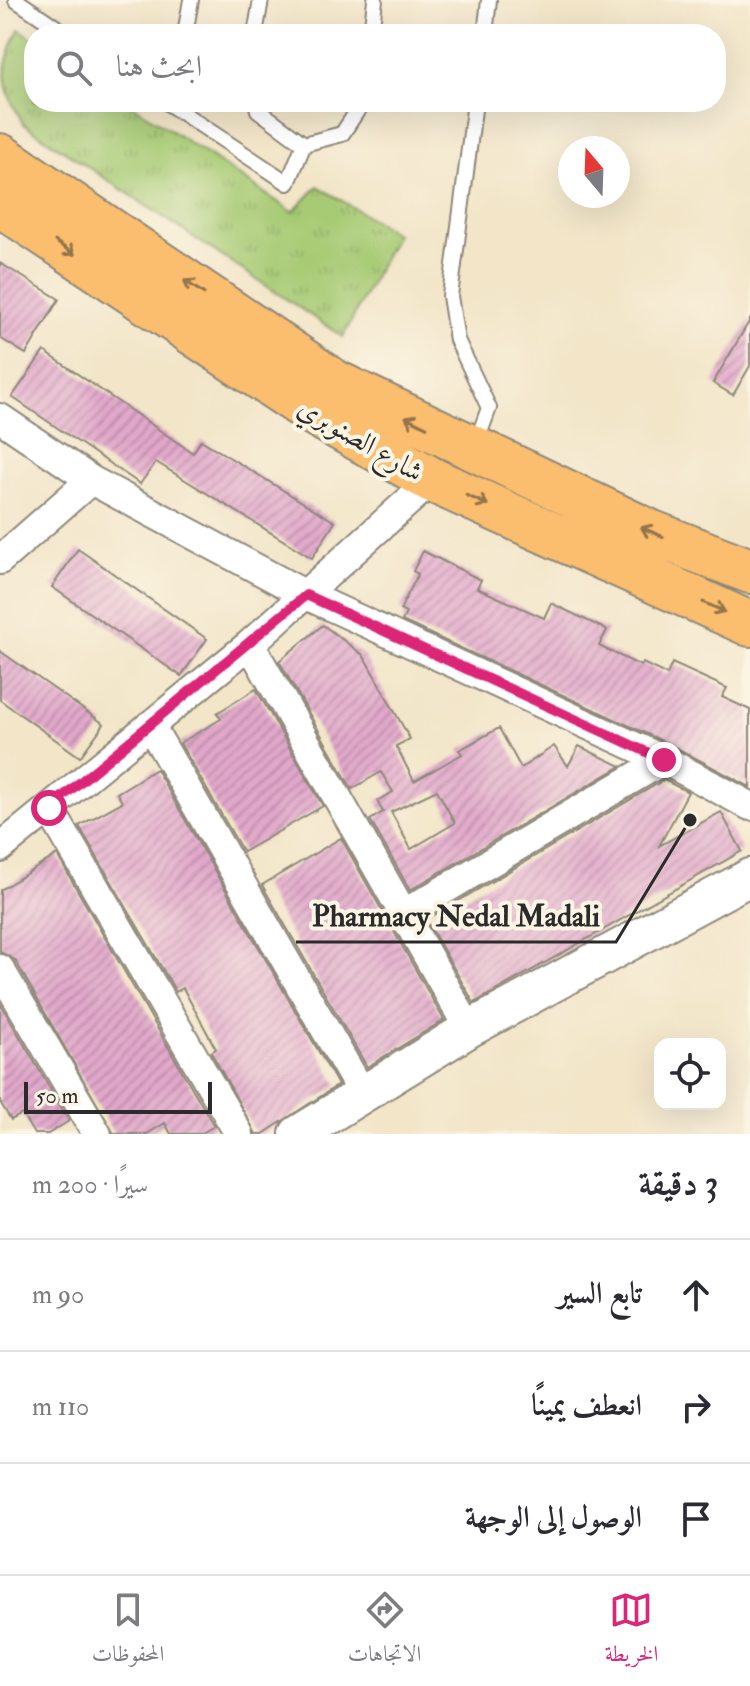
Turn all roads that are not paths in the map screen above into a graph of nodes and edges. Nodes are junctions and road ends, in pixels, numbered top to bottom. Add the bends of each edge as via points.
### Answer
1 (16, 0) edge
2 (191, 0) edge
3 (261, 0) edge
4 (375, 0) edge
5 (489, 0) edge
6 (51, 24) edge
7 (187, 24) edge
8 (257, 24) edge
9 (372, 24) edge
10 (486, 24) edge
11 (183, 112) edge
12 (261, 112) edge
13 (356, 112) edge
14 (474, 112) edge
15 (304, 144) junction
16 (0, 156) edge
17 (0, 204) edge
18 (0, 418) edge
19 (473, 450) junction
20 (91, 480) junction
21 (432, 480) junction
22 (0, 560) edge
23 (750, 571) edge
24 (306, 595) junction
25 (750, 624) edge
26 (250, 644) junction
27 (150, 725) junction
28 (664, 760) junction
29 (750, 806) edge
30 (49, 808) junction
31 (0, 848) edge
32 (750, 877) edge
33 (403, 914) junction
34 (0, 969) edge
35 (469, 1029) junction
36 (362, 1093) junction
37 (97, 1134) edge
38 (239, 1134) edge
39 (298, 1134) edge

1 - 6 lane
2 - 7 lane
3 - 8 lane
4 - 9 lane
5 - 10 lane
11 - 15 lane via 288,183
12 - 15 lane
13 - 15 lane via 342,134
14 - 19 lane via 450,296 457,340 489,408
19 -> 16 main road, شارع الصنوبري via 334,382
17 -> 21 main road, شارع الصنوبري via 312,412
18 - 20 street
23 -> 19 main road, شارع الصنوبري via 650,532
20 - 22 street
20 - 24 street
21 - 24 street
21 -> 25 main road, شارع الصنوبري
24 - 26 street
24 - 28 street
26 - 27 street
26 - 33 street
27 - 30 street
27 - 36 street
28 - 29 street
28 - 33 street
30 - 31 street
30 - 38 street
32 - 35 street
33 - 35 street
34 - 37 street
35 - 36 street
36 - 39 street

